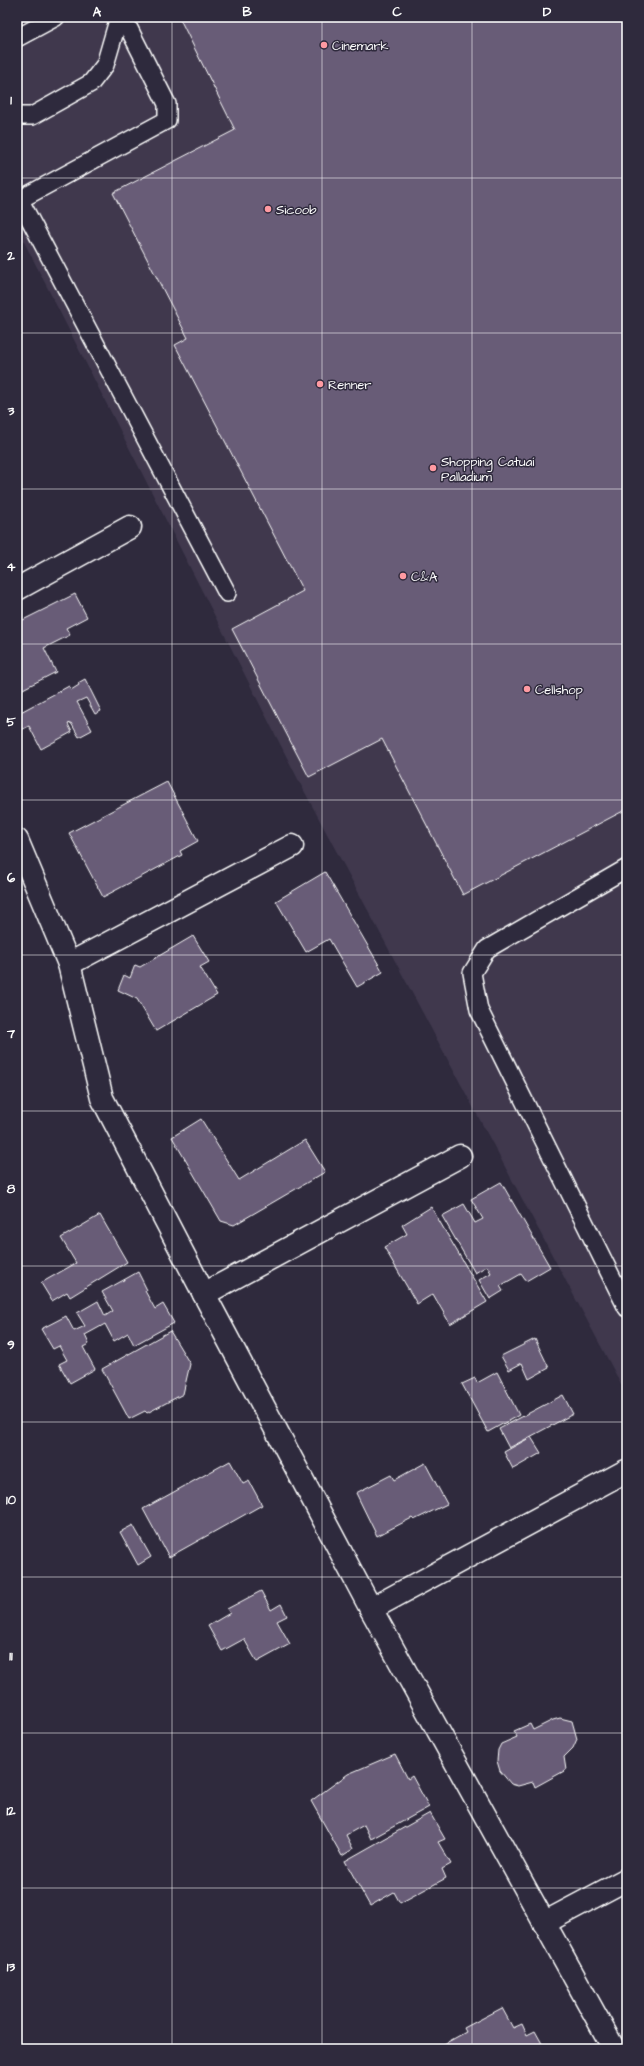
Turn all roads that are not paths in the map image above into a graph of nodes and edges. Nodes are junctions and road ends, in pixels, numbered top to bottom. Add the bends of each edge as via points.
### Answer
1 (56, 17) edge
2 (119, 17) edge
3 (123, 17) edge
4 (17, 38) edge
5 (17, 116) edge
6 (18, 197) edge
7 (130, 527) dead end
8 (17, 589) edge
9 (227, 593) dead end
10 (17, 840) edge
11 (292, 846) dead end
12 (627, 868) edge
13 (69, 964) junction
14 (460, 1156) dead end
15 (204, 1294) junction
16 (627, 1308) edge
17 (626, 1471) dead end
18 (371, 1609) junction
19 (627, 1879) edge
20 (544, 1923) junction
21 (614, 2049) edge

1 - 4 lane
2 - 5 lane via 105,65 91,83 32,116
3 - 6 lane via 167,104 167,120
6 - 9 lane
7 - 8 street
10 - 13 street
11 - 13 street
12 - 16 lane via 487,949 472,973 479,1010
13 - 15 street via 102,1098
14 - 15 street
15 - 18 street
17 - 18 street
18 - 20 street
19 - 20 street
20 - 21 street

